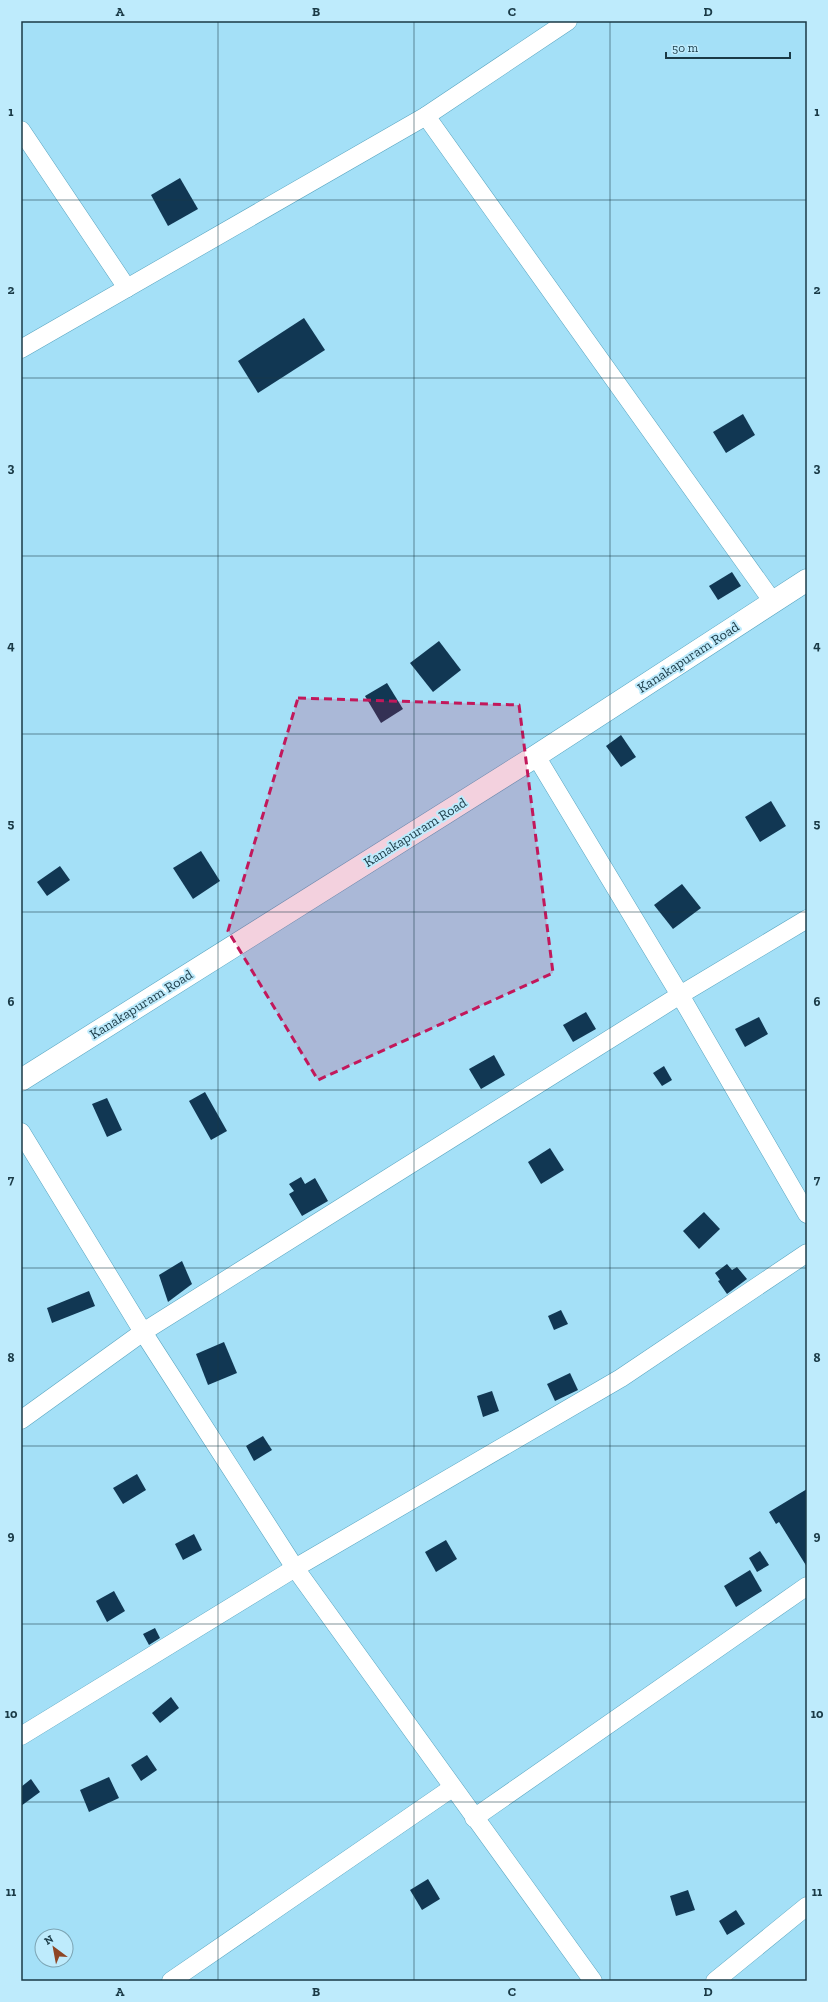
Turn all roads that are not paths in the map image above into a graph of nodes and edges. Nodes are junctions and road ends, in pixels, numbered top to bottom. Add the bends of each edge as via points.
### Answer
1 (568, 21) edge
2 (426, 116) junction
3 (21, 130) edge
4 (127, 288) junction
5 (21, 349) edge
6 (807, 580) edge
7 (773, 602) junction
8 (536, 756) junction
9 (807, 919) edge
10 (680, 995) junction
11 (21, 1080) edge
12 (21, 1132) edge
13 (807, 1214) edge
14 (807, 1253) edge
15 (142, 1332) junction
16 (21, 1420) edge
17 (295, 1568) junction
18 (807, 1586) edge
19 (21, 1736) edge
20 (452, 1788) junction
21 (474, 1818) junction
22 (807, 1906) edge
23 (171, 1981) edge
24 (593, 1981) edge
25 (715, 1981) edge

1 - 2 street
2 - 4 street
2 - 7 street
3 - 4 street
4 - 5 street
6 - 7 street, Kanakapuram Road
7 - 8 street, Kanakapuram Road
8 - 10 street
8 - 11 street, Kanakapuram Road
9 - 10 street
10 - 13 street
10 - 15 street
12 - 15 street
14 - 17 street via 621,1378
15 - 16 street
15 - 17 street
17 - 19 street
17 - 20 street
18 - 21 street
20 - 21 street
20 - 23 street
21 - 24 street
22 - 25 street

